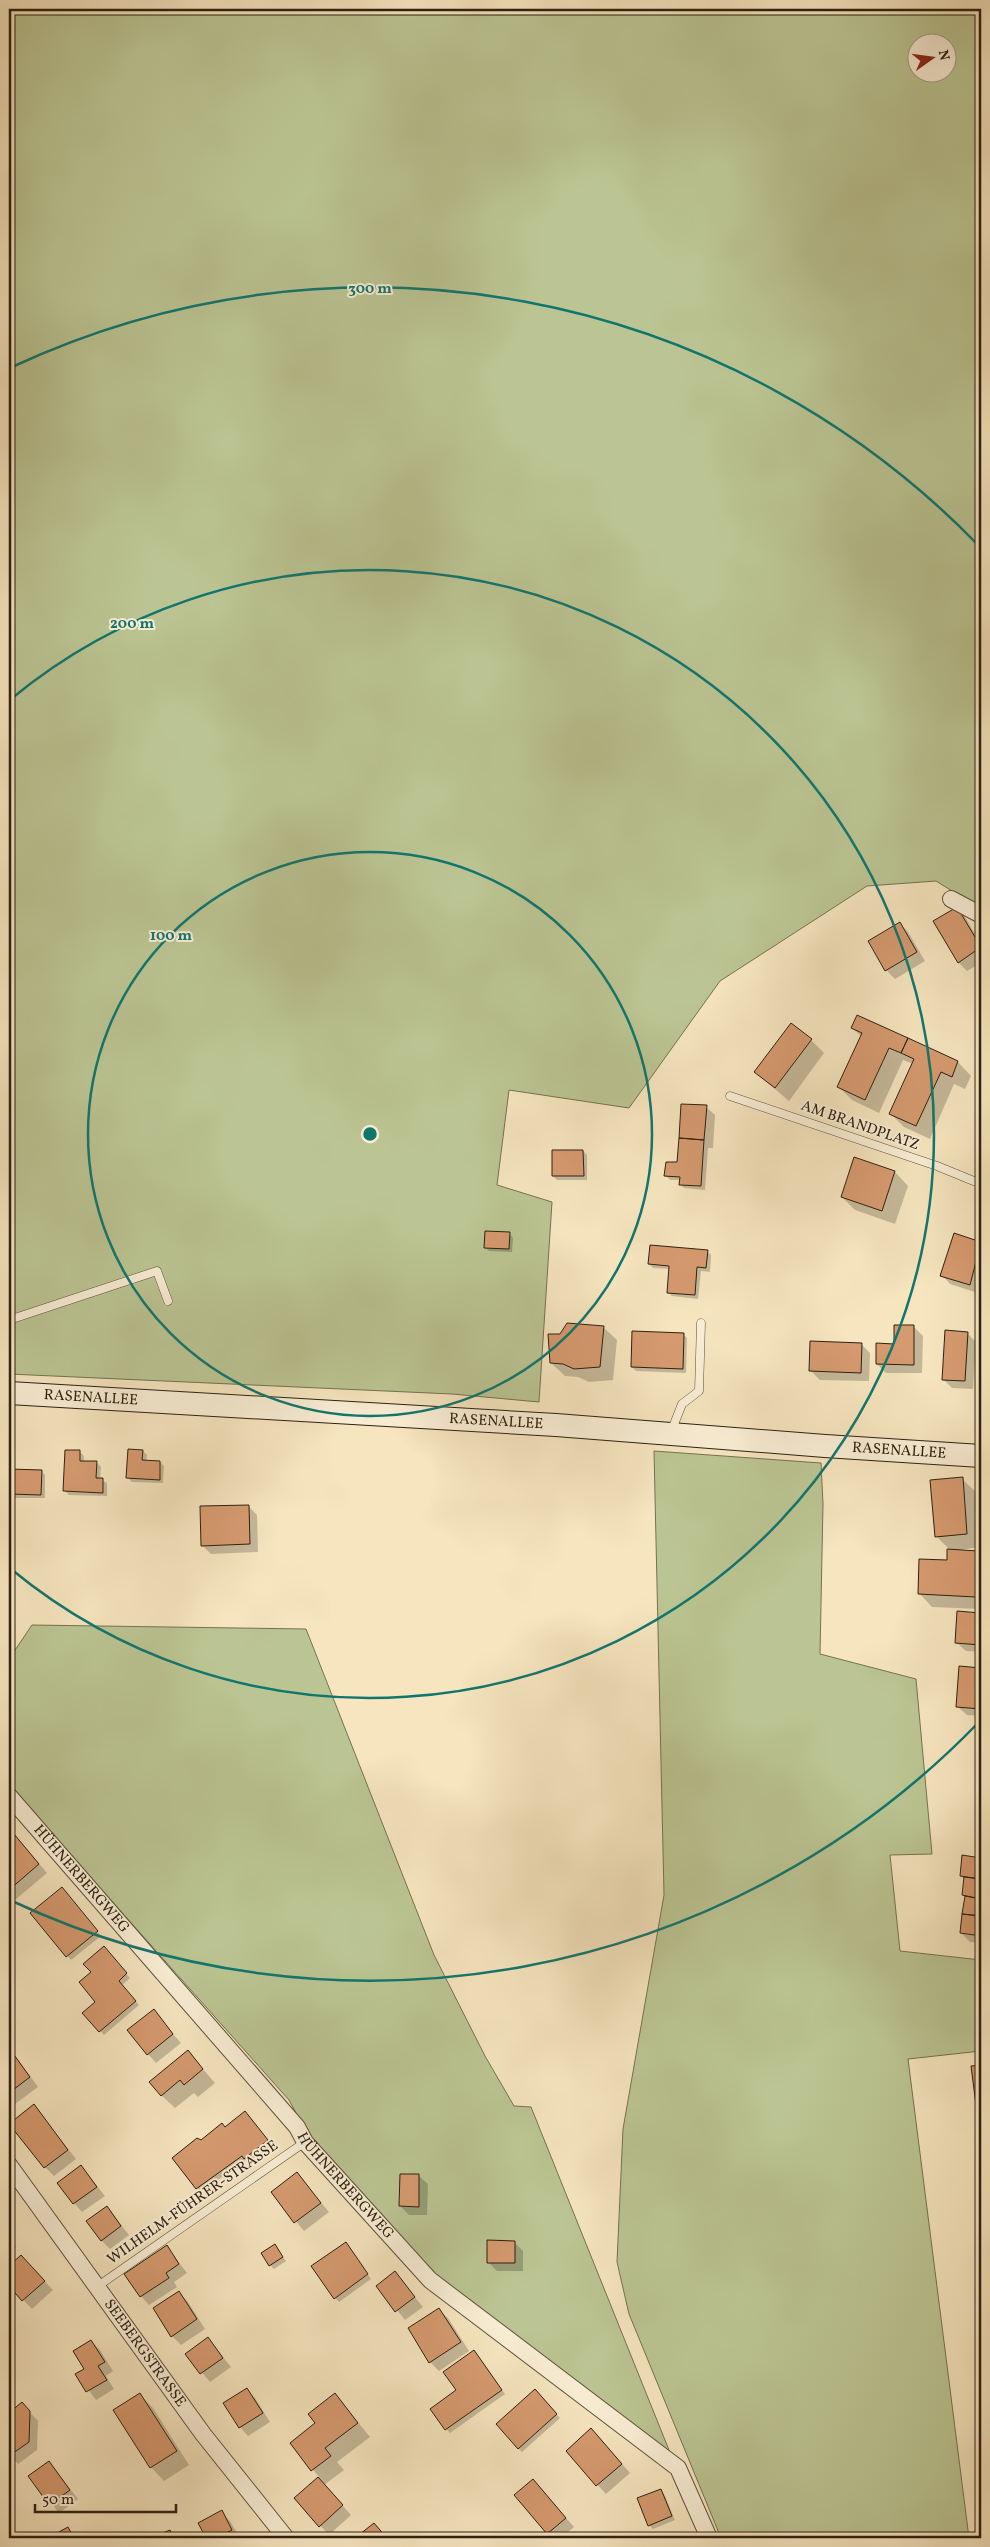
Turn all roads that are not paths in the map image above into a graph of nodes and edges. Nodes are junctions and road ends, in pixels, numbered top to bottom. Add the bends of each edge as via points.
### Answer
1 (951, 899) dead end
2 (981, 915) edge
3 (730, 1096) dead end
4 (981, 1184) edge
5 (168, 1301) dead end
6 (9, 1320) edge
7 (701, 1323) dead end
8 (9, 1393) edge
9 (671, 1434) junction
10 (981, 1456) edge
11 (9, 1796) edge
12 (305, 2142) junction
13 (9, 2165) edge
14 (98, 2286) junction
15 (286, 2538) edge
16 (709, 2538) edge

1 - 2 street
3 - 4 lane, AM BRANDPLATZ
5 - 6 lane via 157,1271
7 - 9 lane via 699,1391 682,1404
8 - 9 main road, RASENALLEE
9 - 10 main road, RASENALLEE
11 - 12 street, HÜHNERBERGWEG via 297,2127
12 - 14 lane, WILHELM-FÜHRER-STRASSE
12 - 16 street, HÜHNERBERGWEG via 430,2280 678,2468
13 - 14 street, SEEBERGSTRASSE
14 - 15 street, SEEBERGSTRASSE via 203,2434

